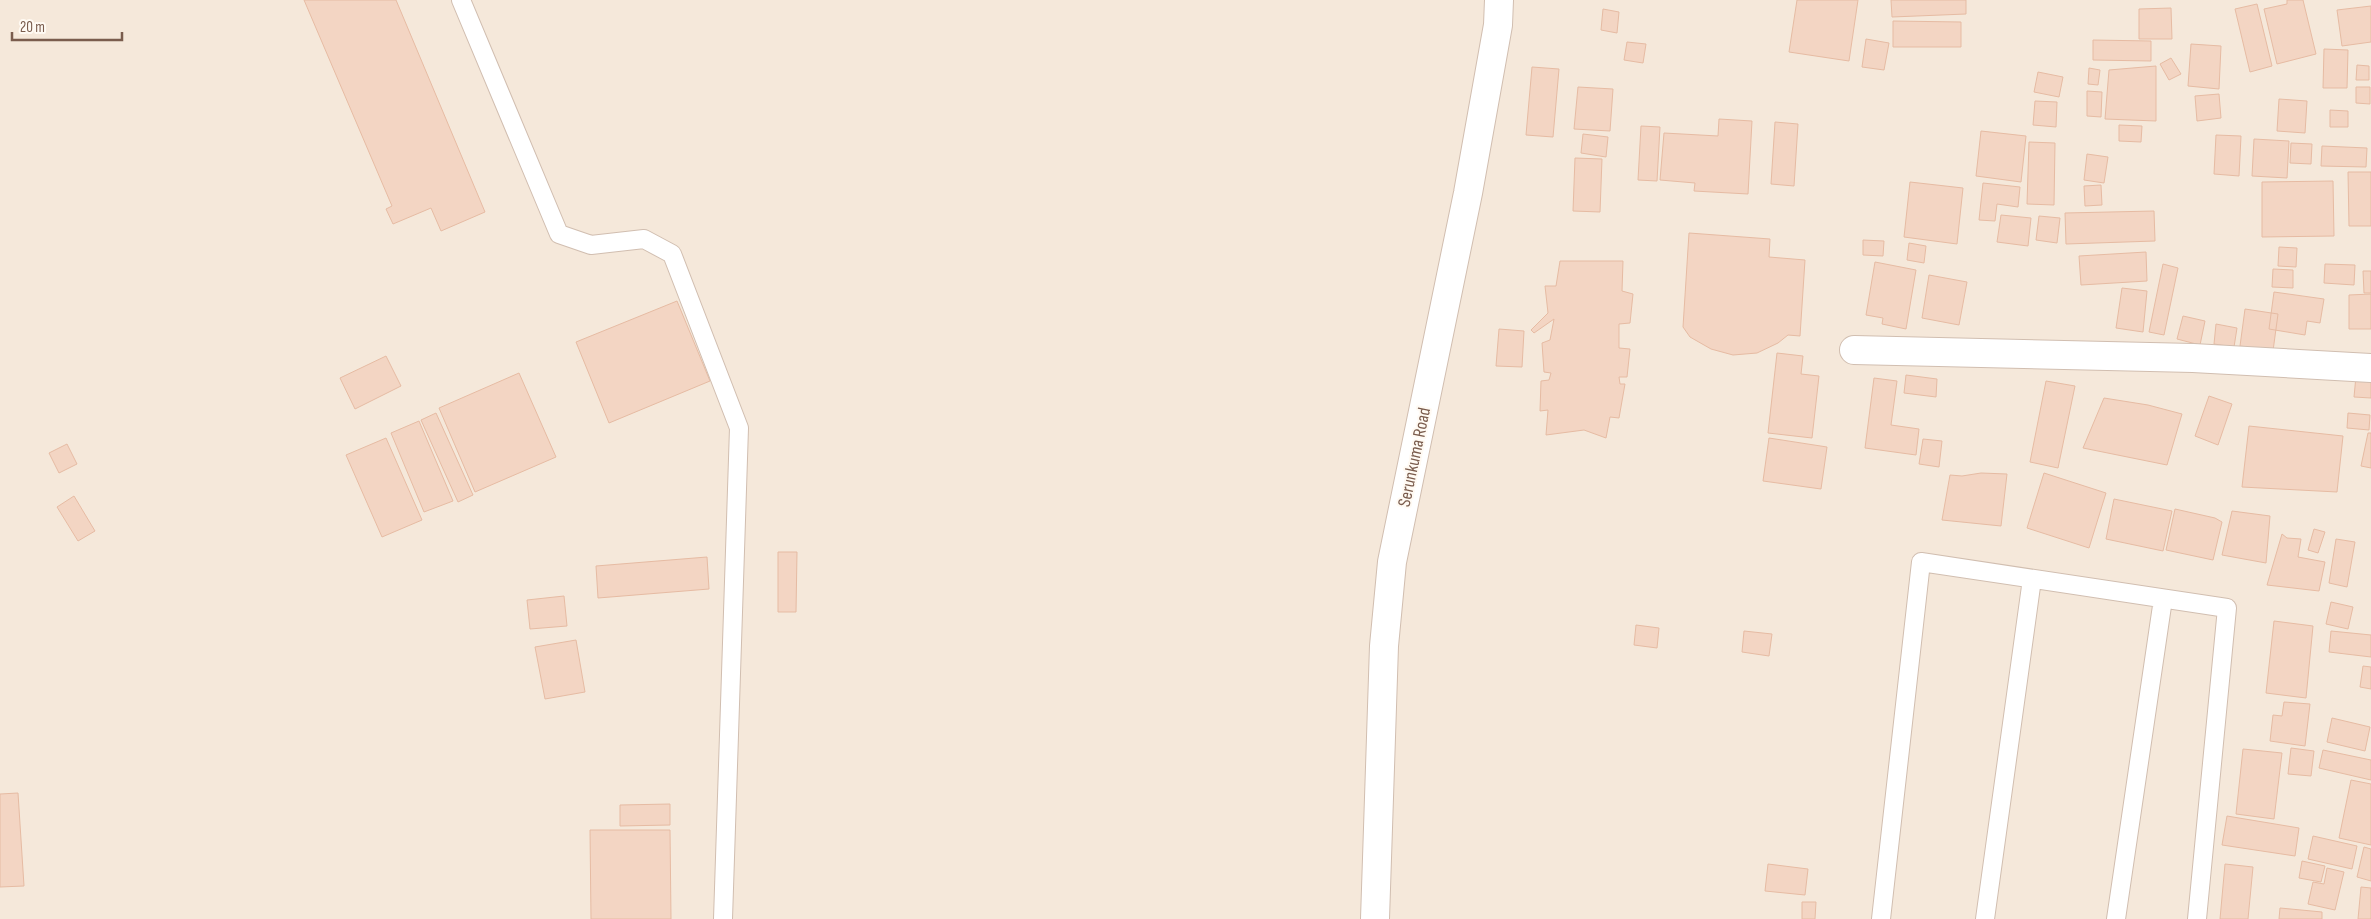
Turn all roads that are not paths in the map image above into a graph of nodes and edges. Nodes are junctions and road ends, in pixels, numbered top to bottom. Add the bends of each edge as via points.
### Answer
1 (461, 0) edge
2 (1499, 0) edge
3 (1854, 350) dead end
4 (2371, 368) edge
5 (2032, 579) junction
6 (2163, 599) junction
7 (723, 919) edge
8 (1375, 919) edge
9 (1881, 919) edge
10 (1985, 919) edge
11 (2116, 919) edge
12 (2197, 919) edge

1 - 7 lane via 559,234 591,245 644,239 672,254 739,428
2 - 8 street, Serunkuma Road via 1498,25 1468,193 1392,562 1384,646
3 - 4 street via 2192,358
5 - 6 lane
5 - 9 lane via 1921,562
5 - 10 lane
6 - 11 lane
6 - 12 lane via 2227,608

